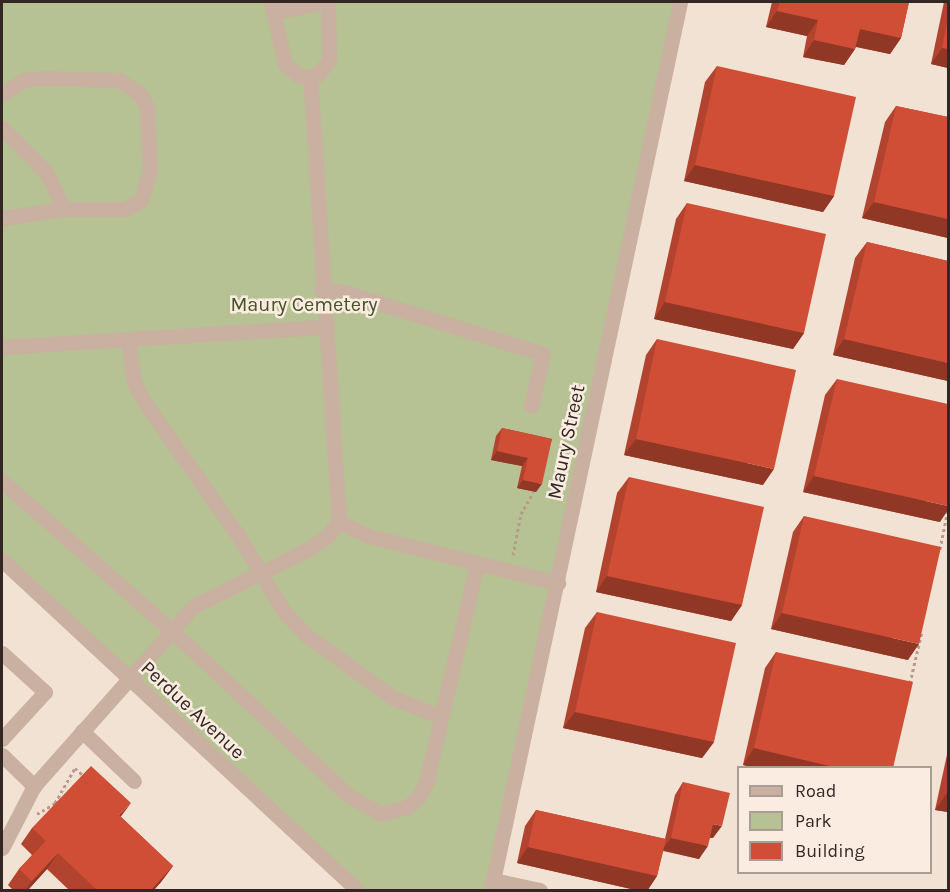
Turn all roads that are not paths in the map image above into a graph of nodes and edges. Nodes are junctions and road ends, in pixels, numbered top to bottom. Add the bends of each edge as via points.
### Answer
1 (328, 2) edge
2 (680, 2) edge
3 (273, 7) edge
4 (310, 77) junction
5 (2, 94) edge
6 (2, 128) edge
7 (64, 209) junction
8 (2, 218) edge
9 (321, 290) junction
10 (324, 327) junction
11 (128, 340) junction
12 (2, 347) edge
13 (531, 406) dead end
14 (2, 481) edge
15 (339, 522) junction
16 (2, 560) edge
17 (477, 564) junction
18 (259, 572) junction
19 (558, 583) junction
20 (172, 631) junction
21 (2, 652) edge
22 (128, 678) junction
23 (441, 717) junction
24 (82, 731) junction
25 (2, 739) edge
26 (2, 755) edge
27 (134, 781) dead end
28 (34, 786) junction
29 (2, 848) edge
30 (492, 885) edge
31 (357, 891) edge
32 (540, 891) edge

1 - 3 street
1 - 4 street via 329,59 319,74
2 - 19 street, Maury Street
3 - 4 street via 285,63 298,75
4 - 9 street
5 - 7 street via 24,80 42,78 119,80 141,95 147,108 150,169 141,200 126,209
6 - 7 street via 46,172
7 - 8 street
9 - 10 street
9 - 13 street via 344,292 543,354
10 - 11 street
10 - 15 street
11 - 12 street
11 - 18 street via 134,382 142,400 238,535
14 - 20 street
15 - 17 street via 369,536
15 - 18 street via 307,550
16 - 22 street, Perdue Avenue
17 - 19 street
17 - 23 street
18 - 20 street via 194,606
18 - 23 street via 270,594 305,634 393,698
19 - 30 street, Maury Street
20 - 22 street
20 - 23 street via 349,796 381,814 395,812 418,798 426,783
21 - 25 street via 45,692
22 - 24 street
22 - 31 street, Perdue Avenue
24 - 27 street
24 - 28 street
26 - 28 street
28 - 29 street
30 - 32 street

